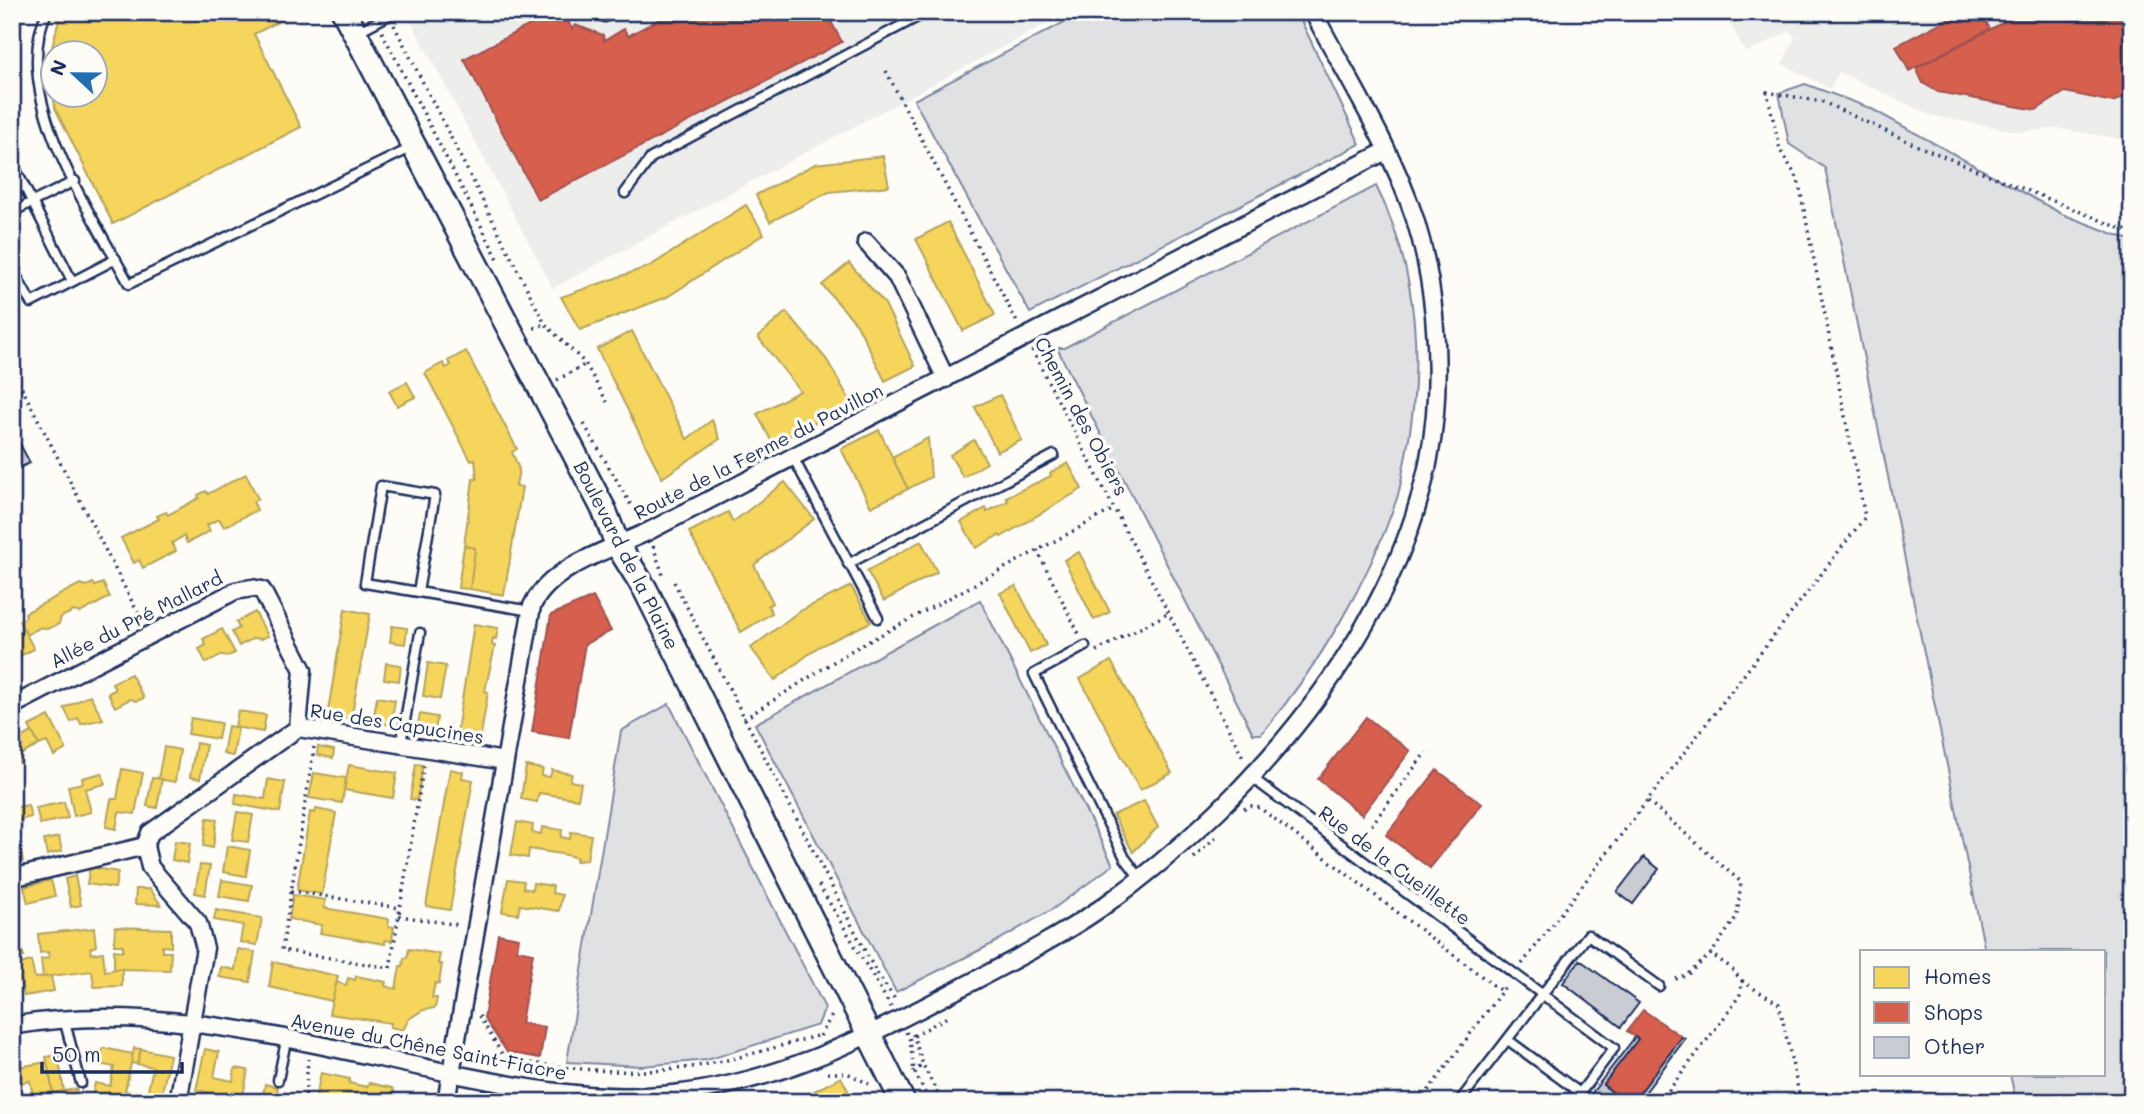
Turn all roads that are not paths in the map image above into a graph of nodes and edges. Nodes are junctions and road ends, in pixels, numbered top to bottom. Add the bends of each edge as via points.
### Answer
1 (47, 12) edge
2 (344, 12) edge
3 (594, 12) edge
4 (613, 12) edge
5 (927, 12) edge
6 (1313, 12) edge
7 (392, 14) edge
8 (355, 34) junction
9 (413, 147) junction
10 (1386, 150) junction
11 (12, 162) edge
12 (75, 181) junction
13 (625, 193) dead end
14 (31, 202) junction
15 (12, 212) edge
16 (866, 242) dead end
17 (116, 259) junction
18 (12, 268) edge
19 (72, 281) junction
20 (946, 379) junction
21 (1054, 455) dead end
22 (793, 457) junction
23 (618, 546) junction
24 (848, 564) junction
25 (418, 592) junction
26 (531, 611) junction
27 (878, 618) dead end
28 (420, 633) dead end
29 (1085, 646) road end
30 (12, 706) edge
31 (298, 728) junction
32 (401, 744) junction
33 (505, 761) junction
34 (1252, 774) junction
35 (145, 846) junction
36 (12, 878) edge
37 (1140, 878) junction
38 (1659, 986) road end
39 (1542, 995) junction
40 (64, 1019) junction
41 (192, 1023) junction
42 (12, 1026) edge
43 (871, 1034) junction
44 (1508, 1040) junction
45 (286, 1041) junction
46 (452, 1073) junction
47 (278, 1080) dead end
48 (81, 1083) dead end
49 (889, 1090) edge
50 (658, 1099) edge
51 (178, 1102) edge
52 (446, 1102) edge
53 (1459, 1102) edge

1 - 12 lane via 37,46 39,91 45,120
2 - 8 main road, Boulevard de la Plaine
3 - 4 lane via 605,17
5 - 13 lane via 651,158
6 - 10 street, Avenue du Chêne Saint-Fiacre
7 - 8 lane
8 - 9 main road, Boulevard de la Plaine
9 - 17 lane via 129,284
9 - 23 main road, Boulevard de la Plaine via 604,510
10 - 20 street, Route de la Ferme du Pavillon
10 - 34 street, Avenue du Chêne Saint-Fiacre via 1415,219 1431,292 1435,411 1421,500 1374,609 1295,724
11 - 14 lane
12 - 14 lane
12 - 17 lane
14 - 15 lane
14 - 19 lane
16 - 20 street via 897,277
17 - 19 lane
18 - 19 lane via 31,303
20 - 22 street, Route de la Ferme du Pavillon
21 - 24 lane
22 - 23 street, Route de la Ferme du Pavillon
22 - 24 lane
23 - 26 street, Route de la Ferme du Pavillon via 556,579 538,593
23 - 43 main road, Boulevard de la Plaine via 645,589
24 - 27 lane
25 - 25 lane via 365,583 382,486 435,495
25 - 26 lane
26 - 33 street, Route de la Ferme du Pavillon
28 - 32 lane
29 - 37 lane via 1034,674 1125,858
30 - 31 street, Allée du Pré Mallard via 236,591 252,588 262,590 303,670
31 - 32 street, Rue des Capucines
31 - 35 street, Rue des Capucines via 150,833
32 - 33 street, Rue des Capucines
33 - 46 street, Route de la Ferme du Pavillon
34 - 37 street, Avenue du Chêne Saint-Fiacre via 1227,803
34 - 39 lane, Rue de la Cueillette
35 - 36 street
35 - 41 street via 150,867 198,923 205,948
37 - 43 street, Avenue du Chêne Saint-Fiacre via 1052,939
38 - 39 lane via 1588,935
39 - 44 lane
39 - 44 lane, Rue de la Cueillette via 1614,1048 1580,1093
40 - 41 street, Avenue du Chêne Saint-Fiacre via 161,1018
40 - 42 street, Avenue du Chêne Saint-Fiacre
40 - 48 lane
41 - 45 street, Avenue du Chêne Saint-Fiacre
41 - 51 street
43 - 49 main road, Boulevard de la Plaine
43 - 50 street, Avenue du Chêne Saint-Fiacre via 776,1075
44 - 53 lane
45 - 46 street, Avenue du Chêne Saint-Fiacre
45 - 47 lane
46 - 50 street, Avenue du Chêne Saint-Fiacre via 555,1093
46 - 52 street, Route de la Ferme du Pavillon

